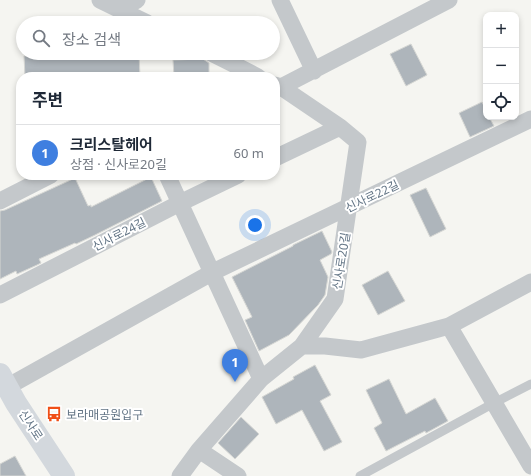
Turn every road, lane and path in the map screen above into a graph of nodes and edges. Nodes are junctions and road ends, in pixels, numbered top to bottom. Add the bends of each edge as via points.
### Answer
1 (100, 0) edge
2 (137, 0) edge
3 (280, 0) edge
4 (450, 0) edge
5 (119, 10) junction
6 (132, 16) edge
7 (226, 60) edge
8 (314, 71) junction
9 (247, 72) edge
10 (280, 85) edge
11 (280, 87) edge
12 (531, 119) edge
13 (340, 127) junction
14 (280, 156) edge
15 (41, 180) edge
16 (169, 180) edge
17 (228, 180) edge
18 (0, 201) edge
19 (180, 203) junction
20 (349, 208) junction
21 (213, 272) junction
22 (531, 282) edge
23 (0, 295) edge
24 (449, 326) junction
25 (302, 346) junction
26 (261, 379) junction
27 (4, 380) edge
28 (531, 384) edge
29 (494, 403) junction
30 (199, 450) junction
31 (531, 466) edge
32 (64, 476) edge
33 (180, 476) edge
34 (238, 476) edge
35 (360, 476) edge

1 - 5 street
2 - 5 street
3 - 8 street
4 - 8 street
5 - 6 street
7 - 9 street
8 - 10 street
11 - 13 street, 신사로20길
12 - 20 street, 신사로22길
13 - 14 street
13 - 20 street, 신사로20길 via 358,142
15 - 18 street
16 - 19 street
17 - 19 street, 신사로24길
19 - 21 street
19 - 23 street, 신사로24길
20 - 21 street, 신사로22길
20 - 25 street, 신사로20길 via 335,299
21 - 26 street
21 - 27 street, 신사로22길
22 - 24 street
24 - 25 street via 361,350
24 - 29 street
25 - 26 street, 신사로20길
26 - 30 street, 신사로20길
27 - 32 main road, 신사로 via 16,403
28 - 29 lane
29 - 31 street
29 - 35 lane
30 - 33 street, 신사로20길
30 - 34 street

